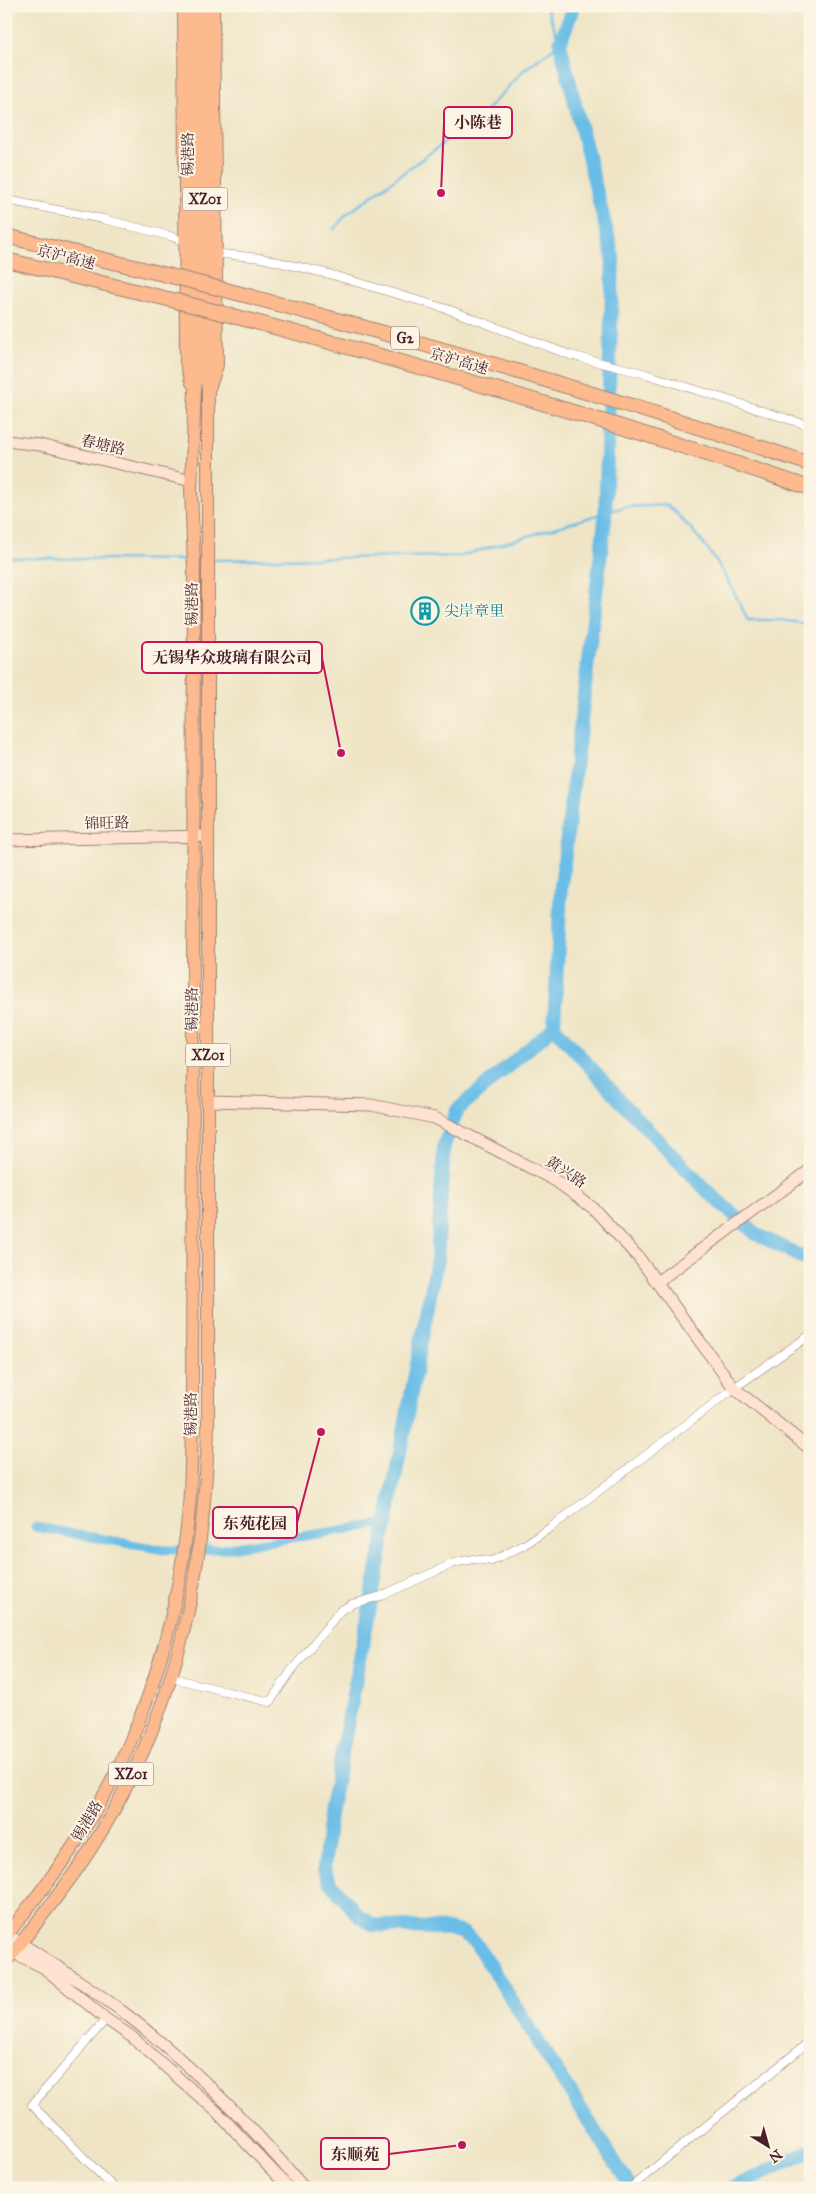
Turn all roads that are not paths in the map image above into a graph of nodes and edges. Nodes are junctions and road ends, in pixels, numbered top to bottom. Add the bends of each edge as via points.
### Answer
1 (184, 6) edge
2 (194, 6) edge
3 (204, 6) edge
4 (214, 6) edge
5 (6, 200) edge
6 (6, 236) edge
7 (201, 248) junction
8 (6, 260) edge
9 (810, 426) edge
10 (6, 441) edge
11 (6, 448) edge
12 (810, 464) edge
13 (192, 485) junction
14 (810, 488) edge
15 (193, 836) junction
16 (208, 836) junction
17 (6, 840) edge
18 (208, 1101) junction
19 (810, 1170) edge
20 (657, 1282) junction
21 (810, 1335) edge
22 (734, 1388) junction
23 (810, 1449) edge
24 (172, 1678) junction
25 (7, 1935) edge
26 (12, 1952) edge
27 (106, 2019) junction
28 (810, 2041) edge
29 (114, 2188) edge
30 (289, 2188) edge
31 (304, 2188) edge
32 (630, 2188) edge

1 - 7 main road
2 - 7 main road, 锡港路 / XZ01
3 - 7 main road, 锡港路 / XZ01
4 - 7 main road
5 - 7 street via 103,218
6 - 12 highway, 京沪高速 / G2, bridge via 353,324 571,387
7 - 9 street via 329,274 447,309 570,355 623,368
7 - 13 main road, 锡港路 / XZ01 via 186,362 194,390
7 - 16 main road, 锡港路 / XZ01 via 217,365 208,391
8 - 14 highway, 京沪高速 / G2, bridge via 357,349 571,411
10 - 13 street, 春塘路 via 40,445
11 - 13 street, 春塘路 via 39,452
13 - 15 main road, 锡港路 / XZ01
15 - 16 street, 锦旺路
15 - 17 street, 锦旺路
15 - 25 main road, 锡港路 / XZ01 via 192,1425 186,1540 157,1670 124,1752 102,1799 76,1842
16 - 18 main road, 锡港路 / XZ01
18 - 20 street, 黄兴路 via 371,1105 435,1118 556,1181 593,1208
18 - 24 main road, 锡港路 / XZ01 via 208,1425 201,1541 193,1592
19 - 20 street
20 - 22 street, 黄兴路
21 - 22 street
22 - 23 street, 黄兴路
22 - 24 street via 524,1545 492,1561 473,1559 454,1563 340,1611 270,1702
24 - 26 main road, 锡港路 / XZ01 via 153,1728 116,1806 89,1851
25 - 26 street
26 - 27 street via 42,1967
26 - 31 street via 126,2014 232,2108
27 - 29 street via 32,2105
27 - 30 street via 217,2112
28 - 32 street

